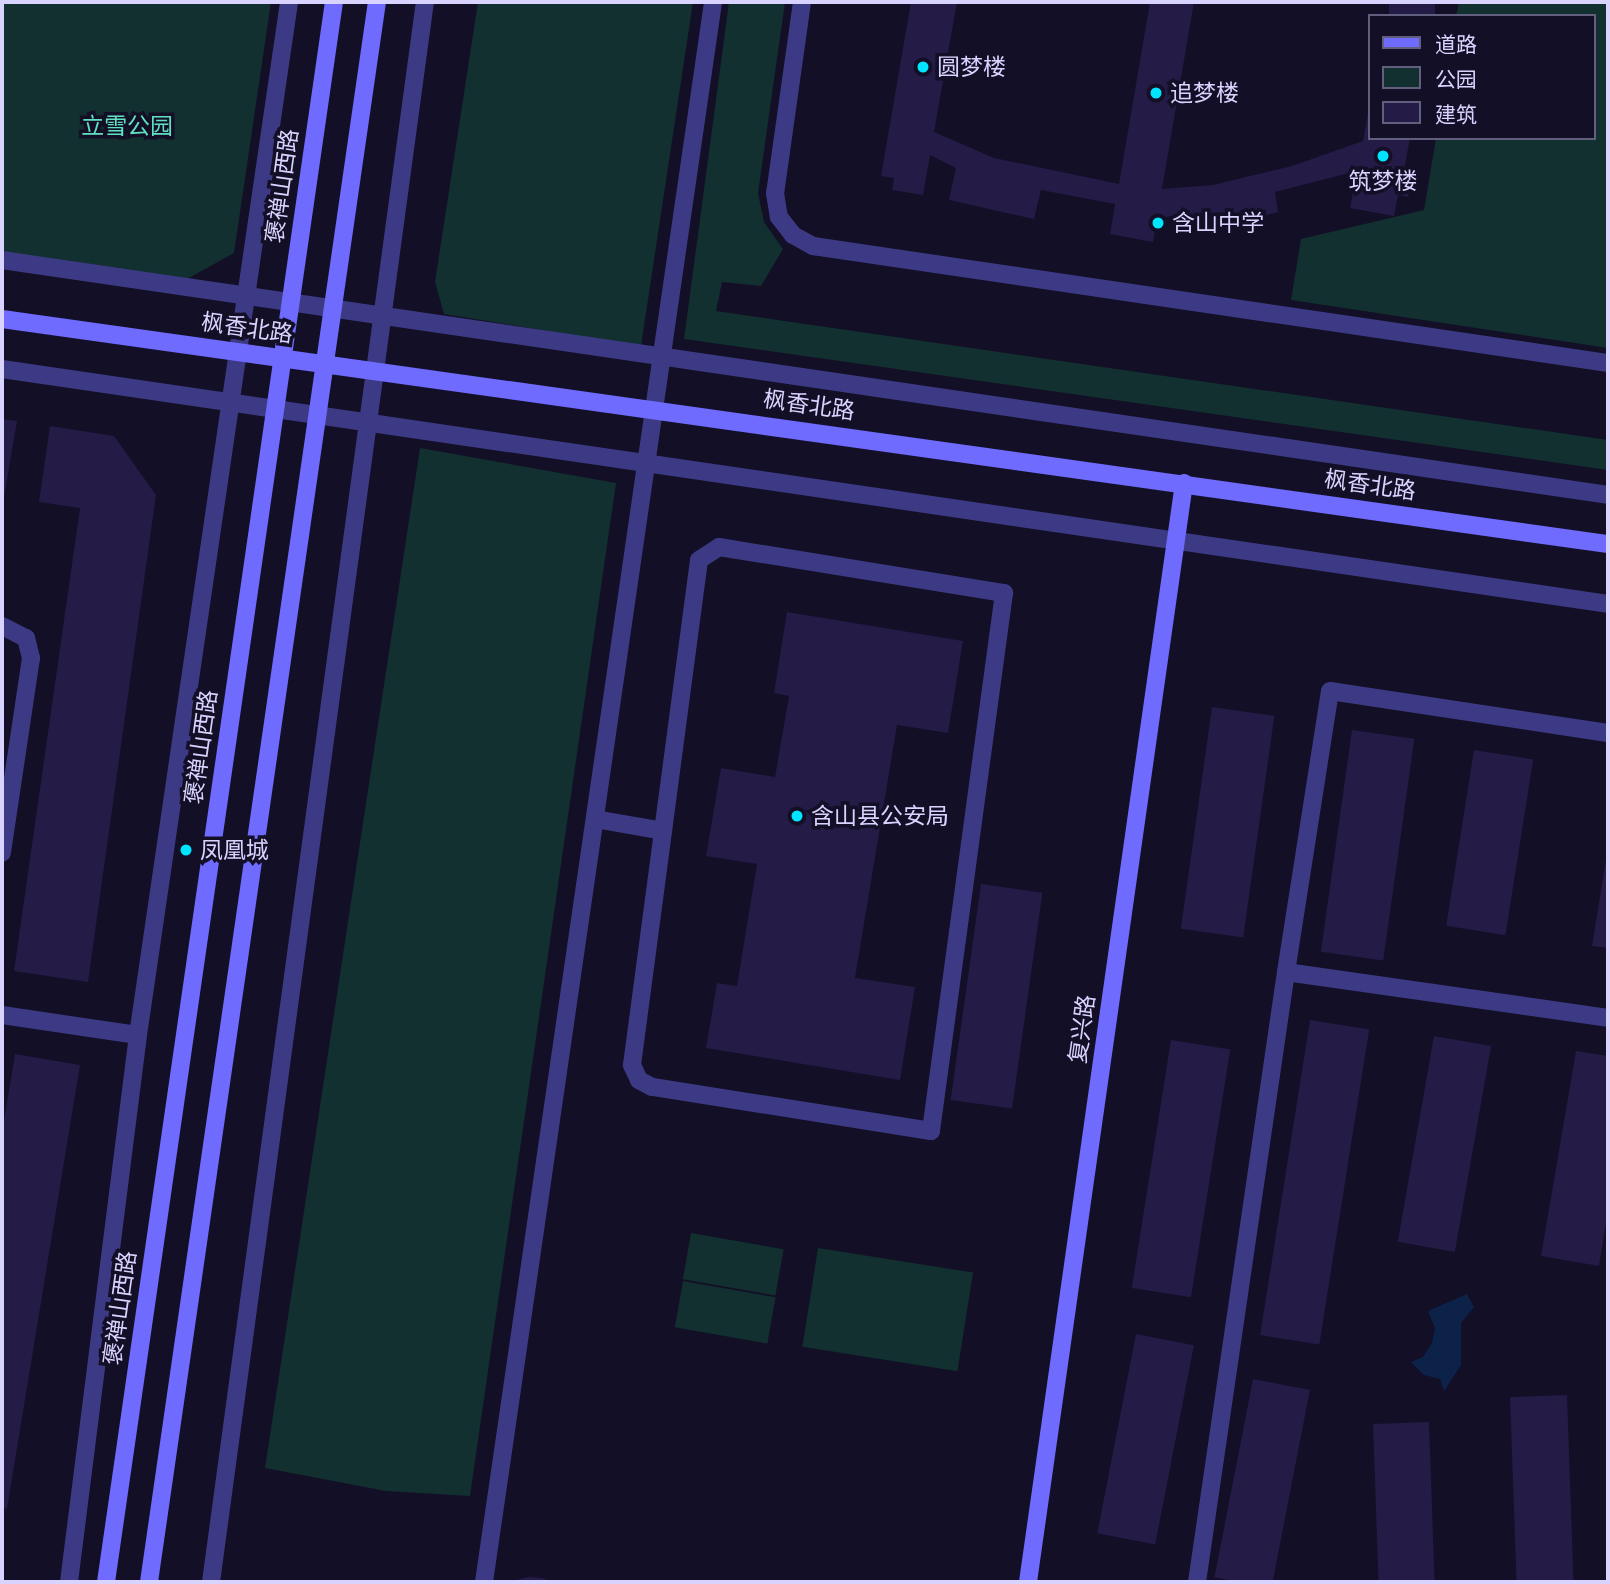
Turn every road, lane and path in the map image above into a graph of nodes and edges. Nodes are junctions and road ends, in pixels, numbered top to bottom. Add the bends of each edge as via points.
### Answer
1 (289, 2) edge
2 (334, 2) edge
3 (377, 2) edge
4 (425, 2) edge
5 (713, 2) edge
6 (802, 2) edge
7 (2, 260) edge
8 (244, 295) junction
9 (290, 302) junction
10 (332, 309) junction
11 (380, 316) junction
12 (2, 319) edge
13 (236, 352) junction
14 (662, 357) junction
15 (282, 358) junction
16 (1608, 363) edge
17 (325, 364) junction
18 (2, 369) edge
19 (372, 370) junction
20 (229, 402) junction
21 (655, 407) junction
22 (275, 409) junction
23 (317, 415) junction
24 (365, 422) junction
25 (647, 463) junction
26 (1184, 483) junction
27 (1608, 495) edge
28 (1176, 541) junction
29 (1608, 544) edge
30 (1608, 604) edge
31 (2, 626) edge
32 (1608, 733) edge
33 (595, 819) junction
34 (663, 831) junction
35 (2, 853) edge
36 (1286, 972) junction
37 (2, 1015) edge
38 (1608, 1018) edge
39 (138, 1035) junction
40 (69, 1582) edge
41 (106, 1582) edge
42 (149, 1582) edge
43 (211, 1582) edge
44 (484, 1582) edge
45 (1028, 1582) edge
46 (1196, 1582) edge

1 - 8 street
2 - 9 main road, 褒禅山西路
3 - 10 main road
4 - 11 street
5 - 14 street
6 - 16 street via 775,193 779,217 793,235 813,246
7 - 8 street
8 - 9 street
8 - 13 street
9 - 10 street
9 - 15 main road, 褒禅山西路
10 - 11 street
10 - 17 main road
11 - 14 street
11 - 19 street
12 - 13 main road, 枫香北路
13 - 15 main road, 枫香北路
13 - 20 street
14 - 21 street
14 - 27 street
15 - 17 main road, 枫香北路
15 - 22 main road, 褒禅山西路
17 - 19 main road, 枫香北路
17 - 23 main road
18 - 20 street
19 - 21 main road, 枫香北路
19 - 24 street
20 - 22 street
20 - 39 street
21 - 25 street
21 - 26 main road, 枫香北路
22 - 23 street
22 - 41 main road, 褒禅山西路
23 - 24 street
23 - 42 main road
24 - 25 street
24 - 43 street
25 - 28 street
25 - 33 street
26 - 28 main road, 复兴路
26 - 29 main road, 枫香北路
28 - 30 street
28 - 45 main road, 复兴路
31 - 35 street via 26,638 31,658
32 - 36 street via 1330,691
33 - 34 street
33 - 44 street
34 - 34 street via 632,1065 639,1080 652,1087 931,1131 1004,593 719,547 699,560
36 - 38 street
36 - 46 street
37 - 39 street
39 - 40 street

